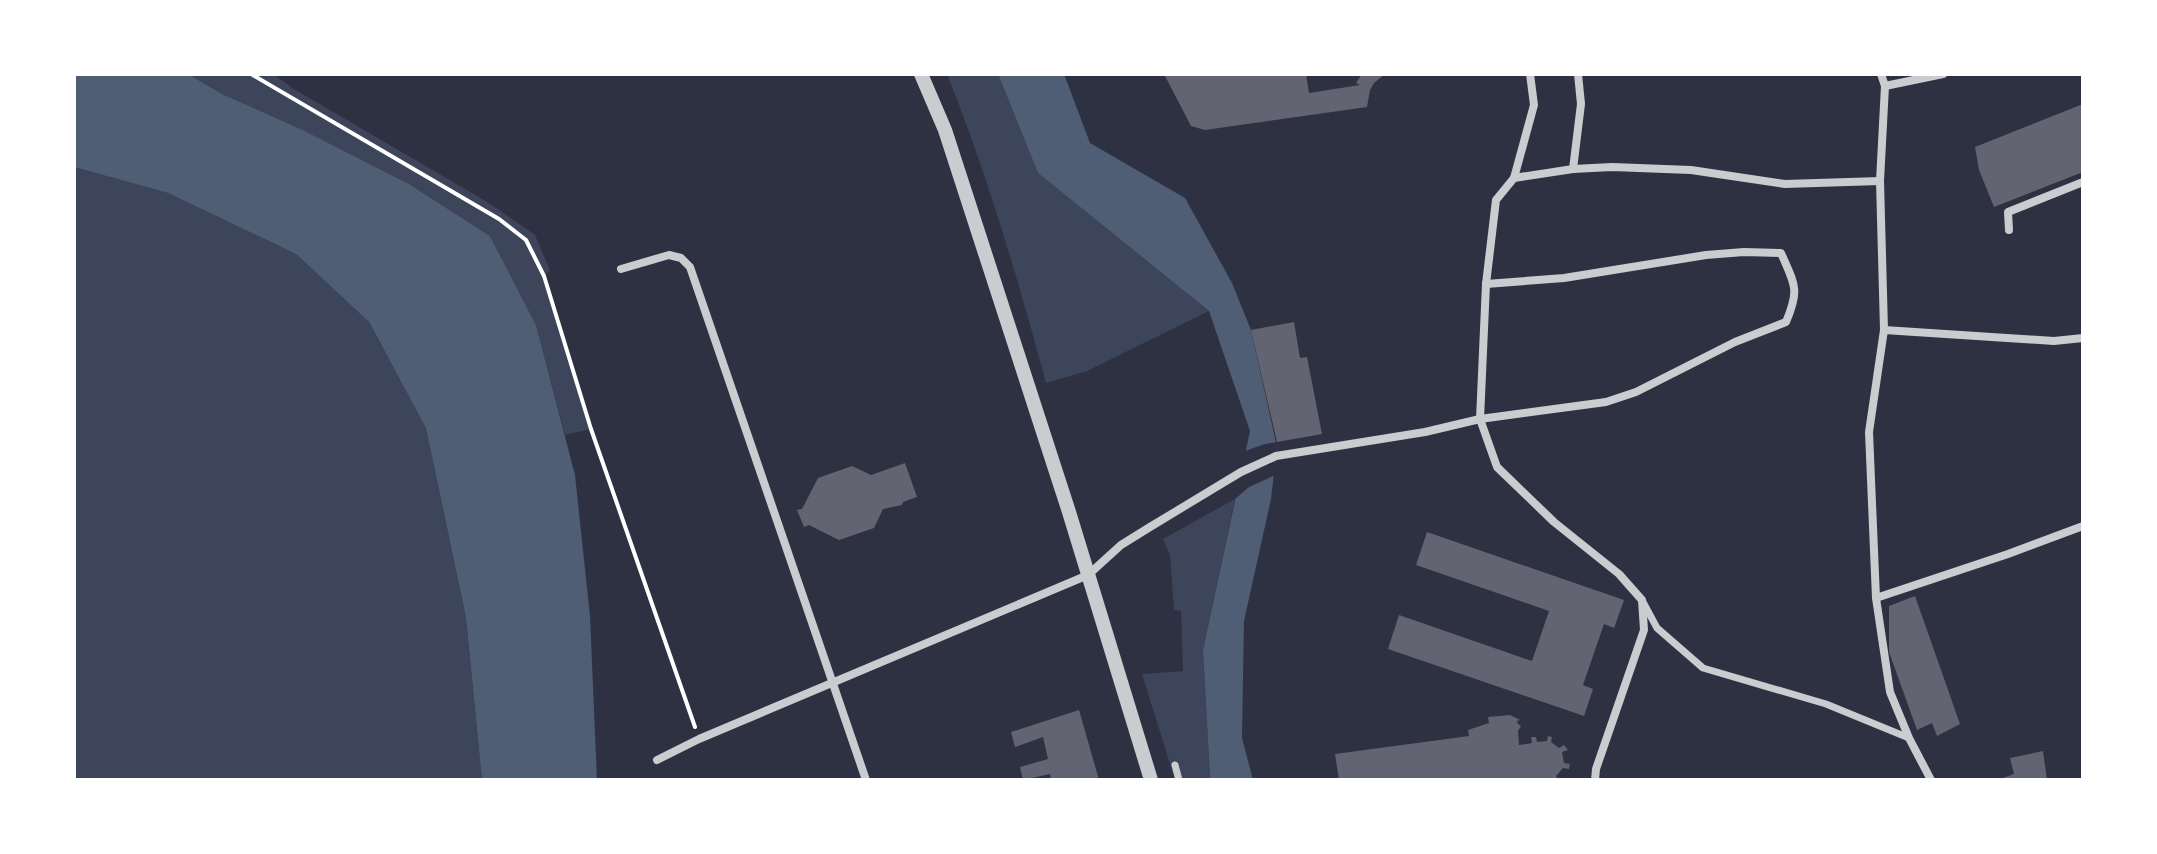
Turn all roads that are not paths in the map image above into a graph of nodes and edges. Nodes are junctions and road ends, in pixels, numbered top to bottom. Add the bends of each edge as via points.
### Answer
1 (921, 74) edge
2 (1530, 74) edge
3 (1578, 74) edge
4 (1881, 74) edge
5 (1943, 74) edge
6 (1885, 86) junction
7 (1573, 169) junction
8 (1514, 178) junction
9 (1880, 181) junction
10 (2083, 182) edge
11 (2009, 230) dead end
12 (621, 269) dead end
13 (1486, 284) junction
14 (1884, 330) junction
15 (2083, 338) edge
16 (1480, 419) junction
17 (2083, 526) edge
18 (1088, 575) junction
19 (1876, 598) junction
20 (1642, 600) junction
21 (834, 684) junction
22 (1909, 738) junction
23 (657, 760) dead end
24 (1175, 765) dead end
25 (866, 780) edge
26 (1151, 780) edge
27 (1179, 780) edge
28 (1595, 780) edge
29 (1931, 780) edge

1 - 18 street via 945,130
2 - 8 street via 1534,105
3 - 7 street via 1581,104
4 - 6 street
5 - 6 street
6 - 9 street
7 - 8 street
7 - 9 street via 1691,170 1785,184
8 - 13 street via 1496,200
9 - 14 street
10 - 11 street via 2008,212
12 - 21 street via 669,255 690,267
13 - 16 street
13 - 16 street via 1564,278 1706,255 1781,253 1796,299 1786,322 1636,392 1606,402
14 - 15 street via 2038,341
14 - 19 street via 1869,432
16 - 18 street via 1276,456 1121,545
16 - 20 street via 1497,467
17 - 19 street
18 - 21 street
18 - 26 street
19 - 22 street via 1890,692
20 - 22 street via 1657,628 1703,668 1826,704
20 - 28 street via 1644,630
21 - 23 street
21 - 25 street
22 - 29 street
24 - 27 street

